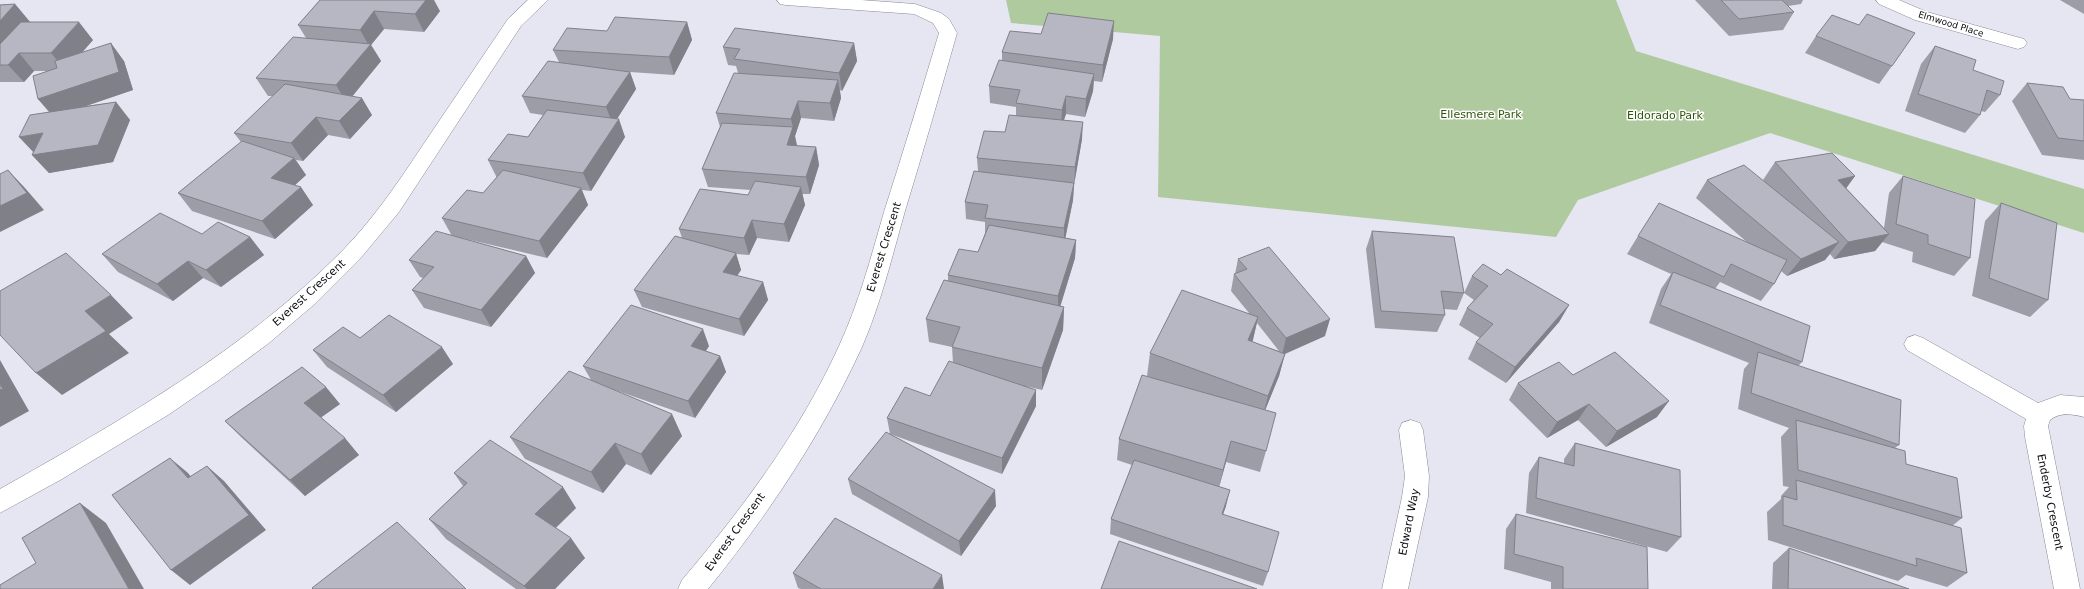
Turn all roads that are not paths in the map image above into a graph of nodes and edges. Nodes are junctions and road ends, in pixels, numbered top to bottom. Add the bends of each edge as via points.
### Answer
1 (539, 0) edge
2 (786, 0) edge
3 (1885, 0) edge
4 (2018, 43) dead end
5 (1914, 344) dead end
6 (2084, 407) edge
7 (2039, 415) junction
8 (1412, 430) dead end
9 (0, 502) edge
10 (691, 589) edge
11 (1395, 589) edge
12 (2067, 589) edge

1 - 9 street, Everest Crescent via 514,23 392,207 339,267 283,318 185,391 108,440
2 - 10 street, Everest Crescent via 915,9 936,16 945,25 948,33 870,294 850,346 821,406 779,471 715,561
3 - 4 street, Elmwood Place via 1921,16
5 - 7 street
6 - 7 street via 2054,405
7 - 12 street, Enderby Crescent via 2037,437
8 - 11 street, Edward Way via 1417,476 1415,497

